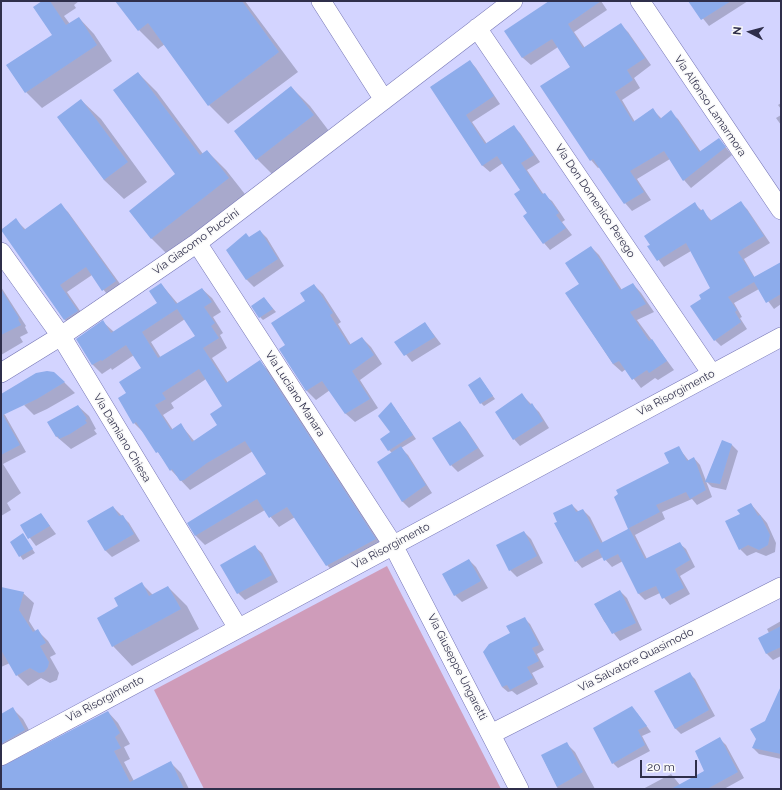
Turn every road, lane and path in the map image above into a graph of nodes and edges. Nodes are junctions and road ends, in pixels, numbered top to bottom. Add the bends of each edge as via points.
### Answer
1 (321, 1) edge
2 (513, 1) edge
3 (640, 1) edge
4 (477, 28) junction
5 (389, 96) junction
6 (781, 210) edge
7 (197, 243) junction
8 (1, 252) edge
9 (61, 336) junction
10 (781, 337) edge
11 (1, 373) edge
12 (712, 374) junction
13 (393, 545) junction
14 (781, 587) edge
15 (238, 628) junction
16 (491, 734) junction
17 (1, 756) edge
18 (519, 789) edge

1 - 5 street
2 - 4 street, Via Giacomo Puccini
3 - 6 street, Via Alfonso Lamarmora
4 - 5 street, Via Giacomo Puccini
4 - 12 street, Via Don Domenico Perego
5 - 7 street, Via Giacomo Puccini
7 - 9 street, Via Giacomo Puccini
7 - 13 street, Via Luciano Manara
8 - 9 street, Via Damiano Chiesa
9 - 11 street, Via Giacomo Puccini
9 - 15 street, Via Damiano Chiesa
10 - 12 street, Via Risorgimento
12 - 13 street, Via Risorgimento
13 - 15 street, Via Risorgimento
13 - 16 street, Via Giuseppe Ungaretti
14 - 16 street, Via Salvatore Quasimodo
15 - 17 street, Via Risorgimento
16 - 18 street, Via Giuseppe Ungaretti

